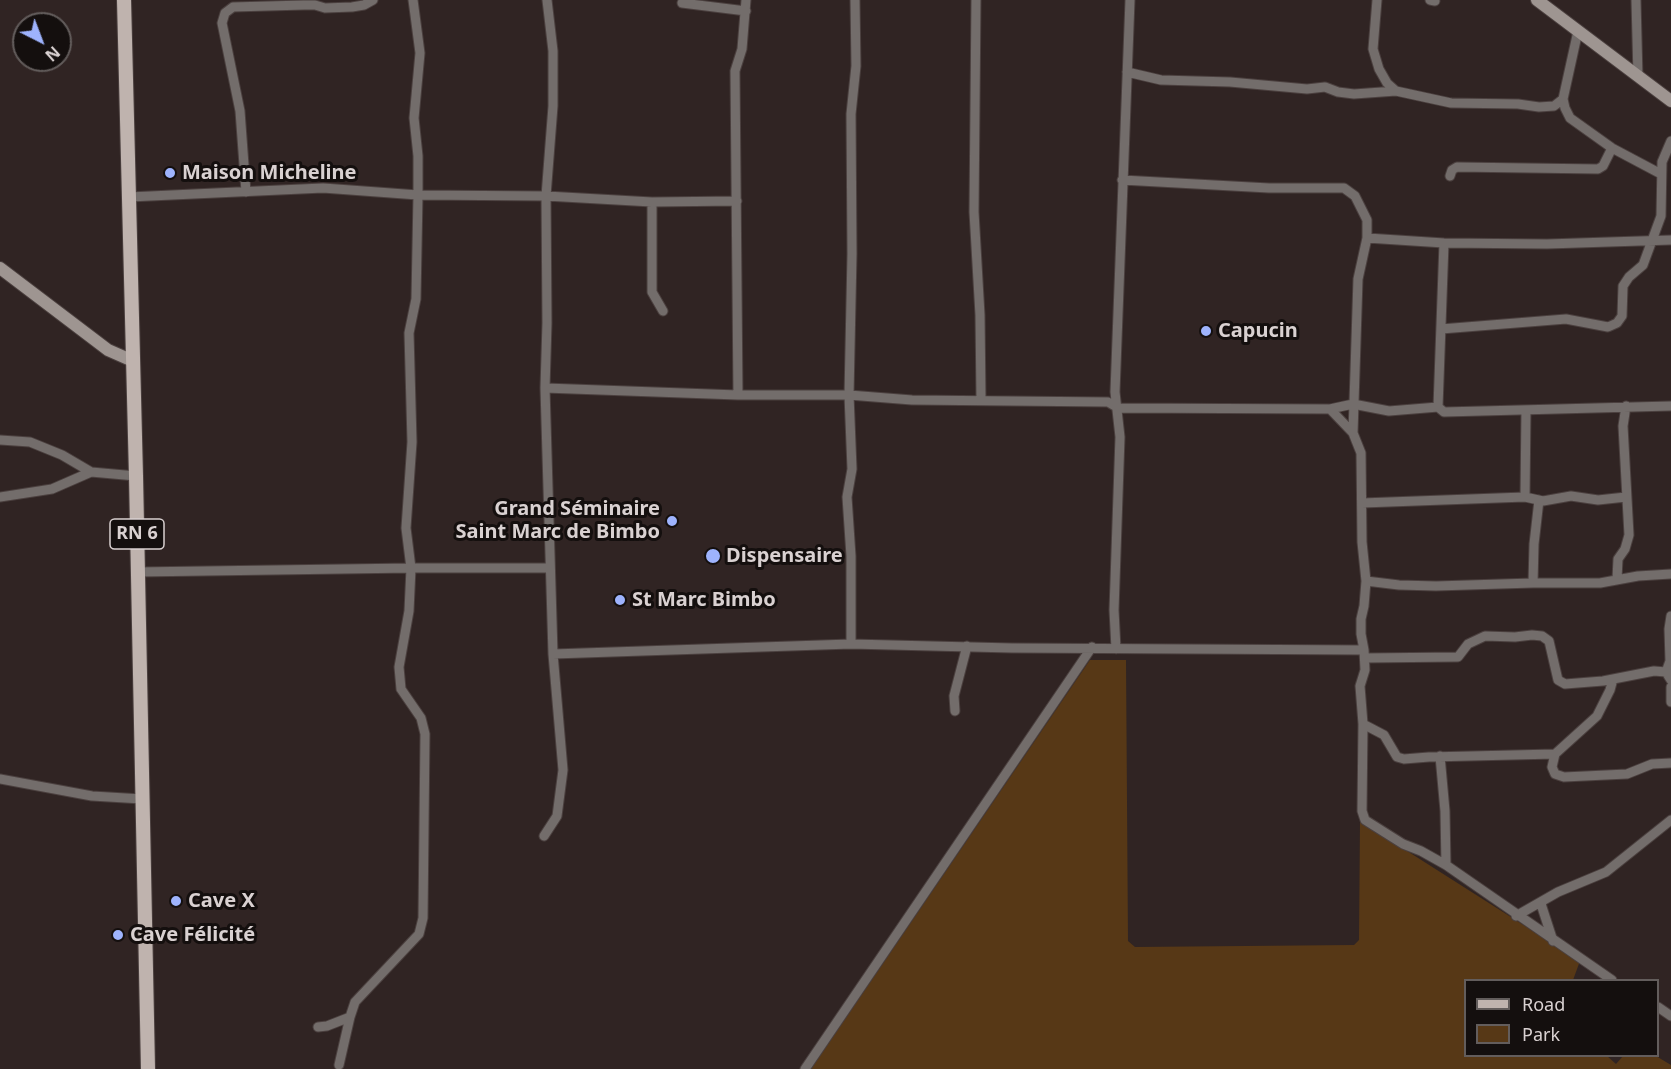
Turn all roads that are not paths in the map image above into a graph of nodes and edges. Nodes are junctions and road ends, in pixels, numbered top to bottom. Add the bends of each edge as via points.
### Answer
1 (124, 0) edge
2 (374, 0) edge
3 (413, 0) edge
4 (548, 0) edge
5 (746, 0) edge
6 (855, 0) edge
7 (976, 0) edge
8 (1130, 0) edge
9 (1377, 0) edge
10 (1537, 0) edge
11 (1636, 0) edge
12 (682, 3) dead end
13 (746, 11) junction
14 (1578, 31) junction
15 (1127, 72) junction
16 (1638, 77) junction
17 (1396, 91) junction
18 (1666, 94) edge
19 (1563, 99) junction
20 (1671, 101) edge
21 (1671, 141) edge
22 (1612, 148) junction
23 (1661, 174) junction
24 (1450, 176) dead end
25 (1122, 180) junction
26 (246, 192) junction
27 (418, 195) junction
28 (546, 196) junction
29 (129, 197) junction
30 (737, 201) junction
31 (652, 202) junction
32 (1367, 238) junction
33 (1653, 240) junction
34 (1671, 240) edge
35 (1444, 243) junction
36 (0, 268) edge
37 (663, 311) dead end
38 (1441, 329) junction
39 (133, 361) junction
40 (545, 388) junction
41 (738, 395) junction
42 (849, 395) junction
43 (981, 399) junction
44 (1353, 404) junction
45 (1626, 406) junction
46 (1671, 406) edge
47 (1438, 407) junction
48 (1118, 408) junction
49 (1330, 409) junction
50 (1526, 410) junction
51 (1353, 433) junction
52 (0, 440) edge
53 (91, 472) junction
54 (136, 476) junction
55 (0, 497) edge
56 (1525, 497) junction
57 (1626, 497) junction
58 (1539, 500) junction
59 (1362, 503) junction
60 (411, 568) junction
61 (550, 568) junction
62 (137, 572) junction
63 (1671, 574) edge
64 (1617, 579) junction
65 (1366, 581) junction
66 (1533, 583) junction
67 (1671, 616) edge
68 (851, 644) junction
69 (967, 646) junction
70 (1092, 647) junction
71 (1116, 649) junction
72 (553, 654) junction
73 (1365, 654) junction
74 (1668, 676) edge
75 (1613, 679) junction
76 (1671, 687) edge
77 (1671, 702) edge
78 (955, 711) dead end
79 (1363, 724) junction
80 (1555, 754) junction
81 (1440, 756) junction
82 (1671, 763) edge
83 (0, 779) edge
84 (142, 799) junction
85 (1671, 820) edge
86 (544, 836) dead end
87 (1446, 865) junction
88 (1541, 904) junction
89 (1516, 916) junction
90 (1553, 941) junction
91 (1609, 979) edge
92 (1659, 1007) edge
93 (1671, 1016) edge
94 (350, 1017) junction
95 (318, 1027) dead end
96 (339, 1065) dead end
97 (148, 1069) edge
98 (805, 1069) edge

1 - 29 main road, RN 6
2 - 26 street via 343,8 304,4 233,7 225,13 222,23 240,111
3 - 27 street via 420,53 414,118
4 - 28 street via 553,106
5 - 13 street
6 - 42 street
7 - 43 street via 974,212
8 - 15 street
9 - 17 street via 1373,49 1378,69
10 - 14 main road
11 - 16 street
12 - 13 street
13 - 30 street via 742,50 735,71
14 - 16 main road
14 - 19 street
15 - 17 street via 1161,80 1325,87 1354,94
15 - 25 street
16 - 18 main road
17 - 19 street via 1452,103 1539,107 1554,106
18 - 20 main road
19 - 22 street via 1570,118
21 - 23 street
22 - 23 street
22 - 24 street via 1598,169 1457,167
23 - 33 street via 1661,216
25 - 32 street via 1344,188 1362,206
25 - 48 street via 1115,392
26 - 27 street via 323,188
26 - 29 street
27 - 28 street
27 - 60 street via 416,299 408,333 412,442 406,528
28 - 31 street
28 - 40 street
29 - 39 main road, RN 6
30 - 31 street
30 - 41 street
31 - 37 street via 652,292
32 - 35 street
32 - 44 street via 1358,279
33 - 34 street
33 - 35 street
33 - 38 street via 1643,265 1623,286 1622,316 1613,326 1566,319
35 - 38 street
36 - 39 main road via 108,350
38 - 47 street
39 - 54 main road, RN 6
40 - 41 street
40 - 61 street
41 - 42 street
42 - 43 street via 912,400
42 - 68 street
43 - 48 street via 1108,402
44 - 47 street via 1389,411
44 - 49 street
44 - 51 street
45 - 46 street
45 - 50 street
45 - 57 street
47 - 50 street via 1444,412
48 - 49 street
48 - 71 street
49 - 51 street
50 - 56 street
51 - 59 street via 1361,453
52 - 53 street via 30,442
53 - 54 street
53 - 55 street via 52,489
54 - 62 main road, RN 6
56 - 58 street
56 - 59 street
57 - 58 street
57 - 64 street via 1629,535 1618,559
58 - 66 street
59 - 65 street
60 - 61 street
60 - 62 street
60 - 94 street via 409,611 399,667 401,689 421,718 425,734 423,918 419,934 364,991
61 - 72 street
62 - 84 main road, RN 6
63 - 64 street
64 - 66 street via 1600,583
65 - 66 street via 1436,586
65 - 73 street via 1360,619
67 - 74 street
68 - 69 street
68 - 72 street
69 - 70 street
69 - 78 street via 954,696
70 - 71 street
70 - 98 street
71 - 73 street
72 - 86 street via 563,770 557,816
73 - 75 street via 1458,657 1468,644 1485,636 1542,636 1549,641 1558,680 1564,684
73 - 79 street via 1360,686
74 - 75 street via 1654,670
75 - 80 street via 1597,716
76 - 77 street
79 - 81 street via 1384,735 1397,757
79 - 87 street via 1365,820
80 - 81 street
80 - 82 street via 1552,767 1555,774 1564,777 1627,774 1652,764
81 - 87 street
83 - 84 street via 92,796
84 - 97 main road, RN 6
85 - 88 street via 1611,868
87 - 89 street
88 - 89 street
88 - 90 street
89 - 90 street
90 - 91 street
92 - 93 street
94 - 95 street
94 - 96 street

